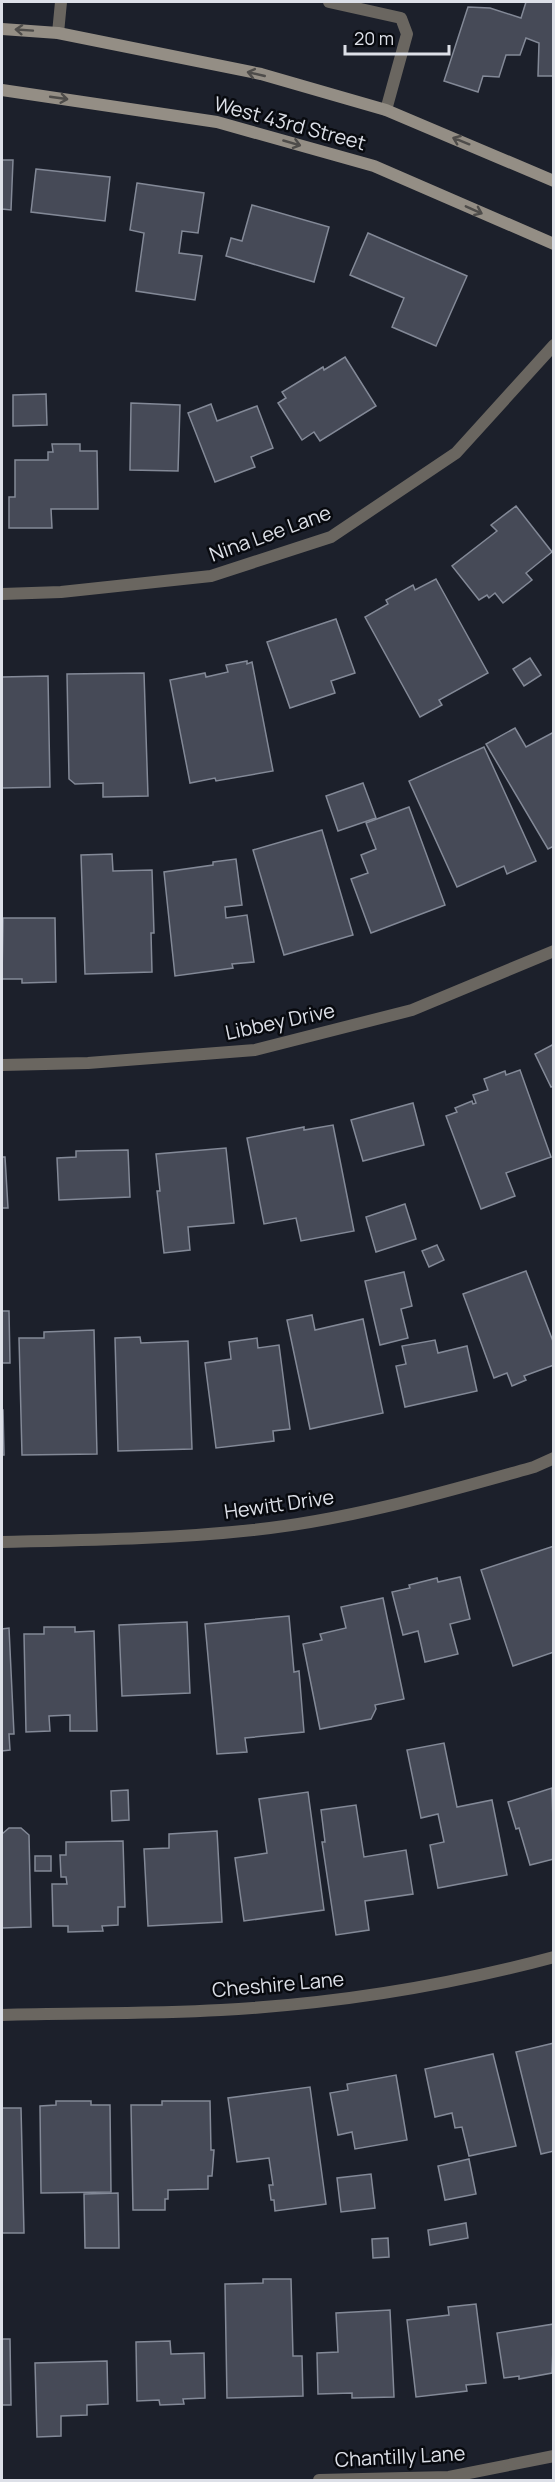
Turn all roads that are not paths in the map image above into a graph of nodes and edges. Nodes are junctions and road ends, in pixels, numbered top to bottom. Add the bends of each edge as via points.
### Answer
1 (61, 2) edge
2 (329, 2) edge
3 (2, 29) edge
4 (58, 33) junction
5 (2, 90) edge
6 (386, 110) junction
7 (554, 181) edge
8 (554, 244) edge
9 (554, 345) edge
10 (2, 594) edge
11 (554, 951) edge
12 (2, 1065) edge
13 (554, 1458) edge
14 (2, 1542) edge
15 (554, 1957) edge
16 (2, 2015) edge
17 (554, 2456) edge
18 (319, 2481) edge

1 - 4 street
2 - 6 street via 401,18 407,34
4 -> 3 main road, West 43rd Street
6 -> 4 main road, West 43rd Street via 261,74
5 -> 8 main road, West 43rd Street via 217,122 374,166
7 -> 6 main road, West 43rd Street
9 - 10 street, Nina Lee Lane via 456,453 331,537 211,576 61,592
11 - 12 street, Libbey Drive via 412,1011 255,1050 88,1063
13 - 14 street, Hewitt Drive via 385,1508 253,1530
15 - 16 street, Cheshire Lane via 374,1995 222,2010
17 - 18 street, Chantilly Lane via 449,2477

